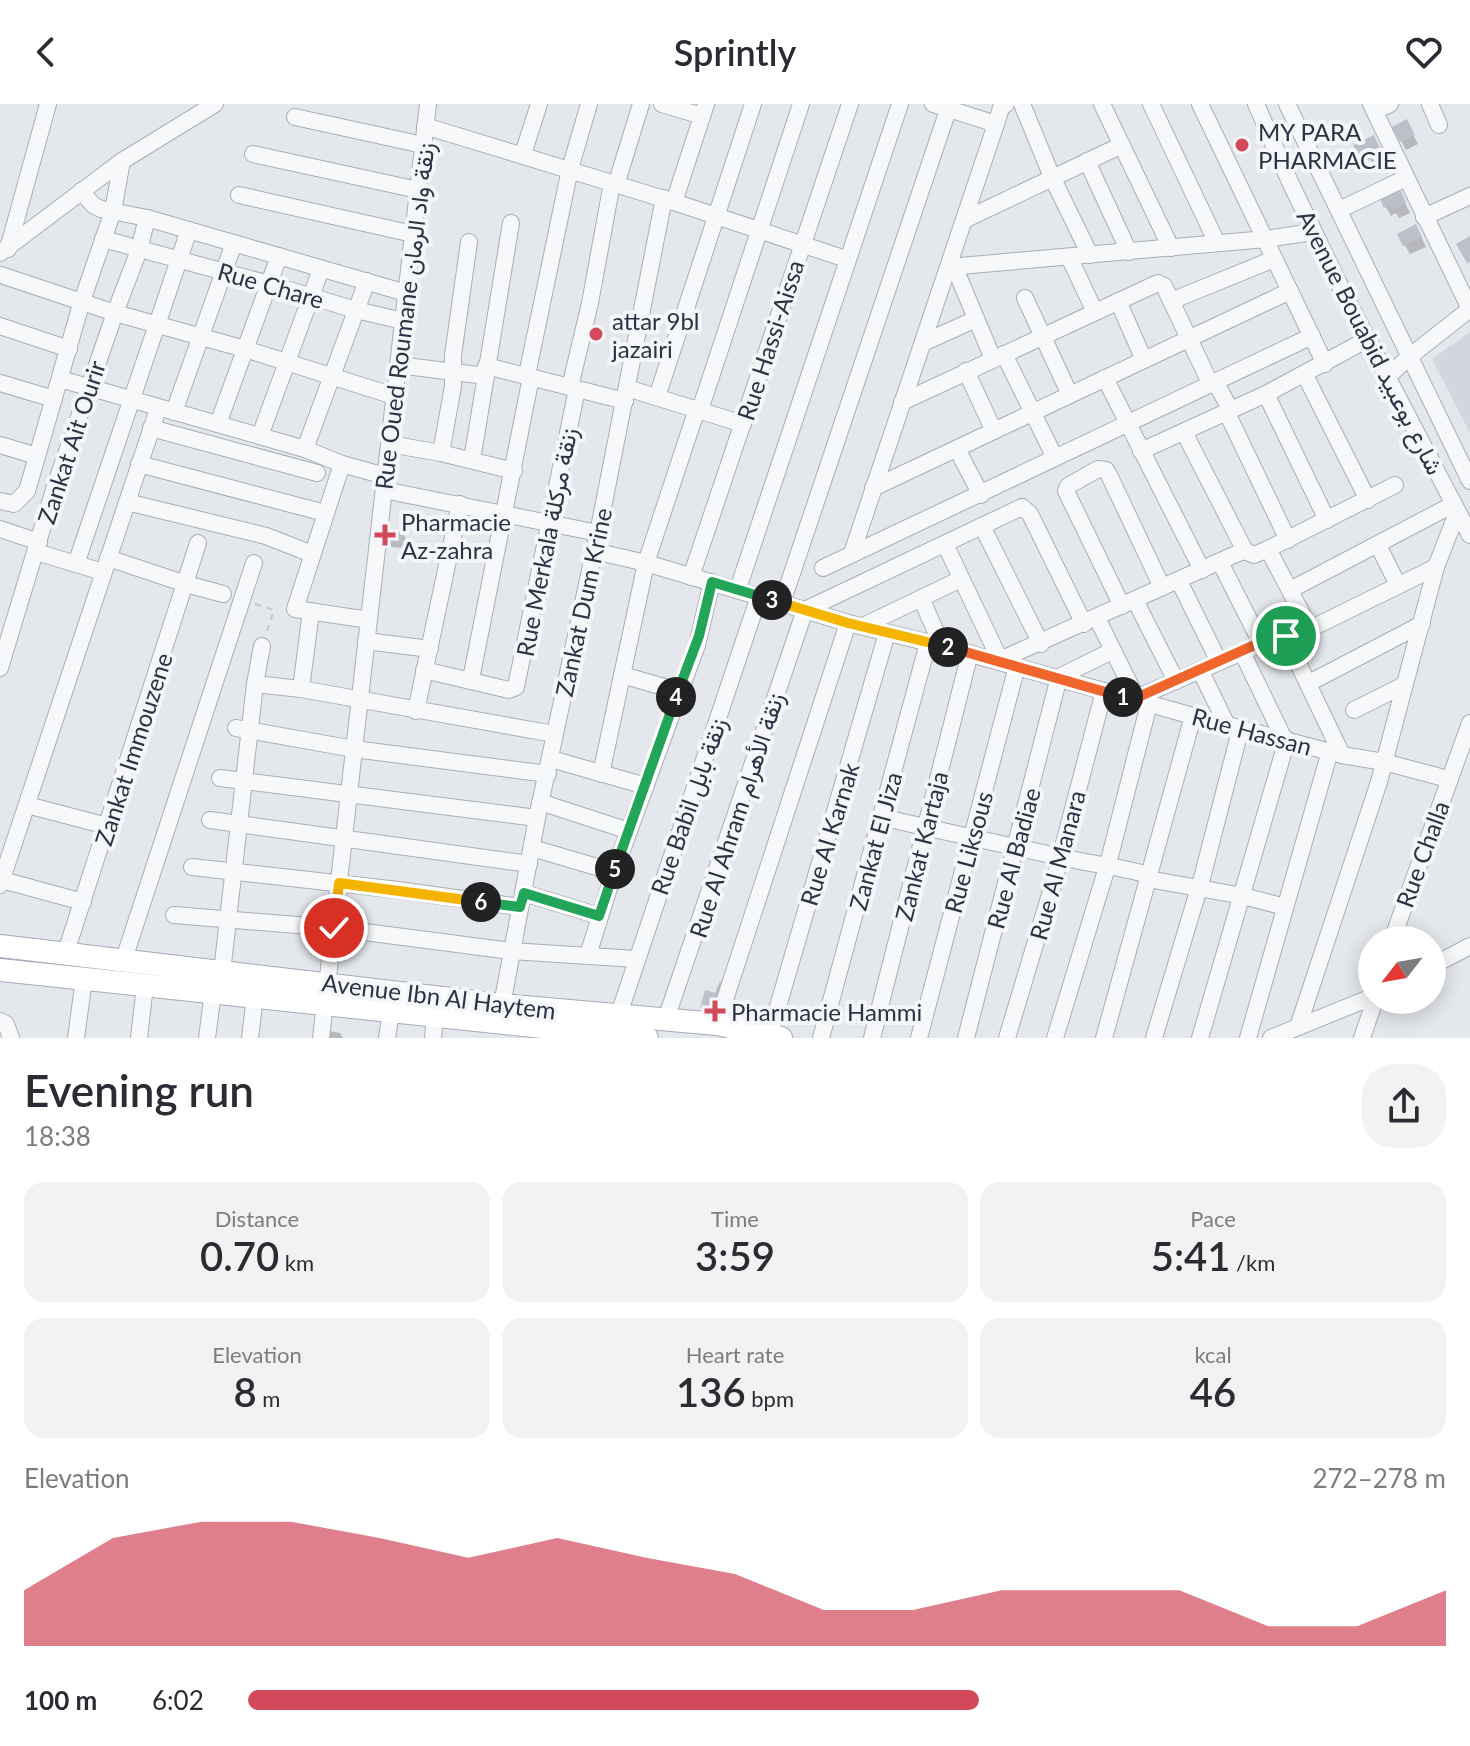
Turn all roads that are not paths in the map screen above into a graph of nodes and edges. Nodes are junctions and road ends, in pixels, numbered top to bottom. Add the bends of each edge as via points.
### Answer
1 (48, 104) edge
2 (215, 104) edge
3 (428, 104) edge
4 (539, 104) edge
5 (589, 104) edge
6 (641, 104) edge
7 (662, 104) edge
8 (753, 104) edge
9 (801, 104) edge
10 (850, 104) edge
11 (900, 104) edge
12 (1006, 104) edge
13 (1022, 104) edge
14 (1102, 104) edge
15 (1151, 104) edge
16 (1200, 104) edge
17 (1256, 104) edge
18 (1287, 104) edge
19 (1430, 104) edge
20 (944, 105) edge
21 (1379, 106) edge
22 (704, 110) edge
23 (295, 117) dead end
24 (996, 124) junction
25 (1439, 125) dead end
26 (425, 126) junction
27 (423, 145) junction
28 (1122, 145) junction
29 (253, 154) dead end
30 (523, 154) junction
31 (122, 161) junction
32 (1087, 161) junction
33 (570, 169) junction
34 (1052, 177) junction
35 (1406, 178) junction
36 (614, 184) junction
37 (418, 190) junction
38 (81, 191) junction
39 (239, 195) dead end
40 (1470, 196) edge
41 (669, 200) junction
42 (1339, 210) junction
43 (113, 211) junction
44 (716, 215) junction
45 (1424, 217) junction
46 (147, 218) junction
47 (964, 220) junction
48 (511, 223) dead end
49 (189, 230) junction
50 (759, 230) junction
51 (1313, 232) junction
52 (413, 234) junction
53 (103, 239) junction
54 (1266, 239) junction
55 (469, 242) dead end
56 (234, 243) junction
57 (1217, 243) junction
58 (802, 244) junction
59 (1171, 248) junction
60 (4, 250) edge
61 (139, 250) junction
62 (1129, 252) junction
63 (1090, 255) junction
64 (279, 256) junction
65 (1069, 257) junction
66 (179, 259) junction
67 (846, 259) junction
68 (1274, 259) junction
69 (951, 267) junction
70 (321, 269) junction
71 (224, 271) junction
72 (1, 278) edge
73 (367, 281) junction
74 (269, 284) junction
75 (1290, 291) junction
76 (406, 293) junction
77 (312, 297) junction
78 (1025, 298) dead end
79 (82, 301) junction
80 (1118, 301) junction
81 (1171, 301) junction
82 (1470, 309) edge
83 (356, 310) junction
84 (1095, 312) junction
85 (115, 313) junction
86 (976, 319) junction
87 (403, 321) junction
88 (157, 325) junction
89 (0, 326) edge
90 (1312, 336) junction
91 (1042, 337) junction
92 (201, 338) junction
93 (1188, 339) junction
94 (1368, 339) junction
95 (923, 343) junction
96 (69, 349) junction
97 (245, 349) junction
98 (999, 356) junction
99 (1409, 357) junction
100 (1144, 360) junction
101 (287, 363) junction
102 (1325, 364) junction
103 (398, 365) junction
104 (453, 371) junction
105 (486, 371) junction
106 (966, 371) junction
107 (1305, 375) junction
108 (529, 376) junction
109 (333, 377) junction
110 (1105, 378) junction
111 (1386, 378) junction
112 (60, 379) junction
113 (0, 383) edge
114 (1213, 384) junction
115 (574, 388) junction
116 (89, 389) junction
117 (1266, 394) junction
118 (626, 395) junction
119 (1070, 395) junction
120 (394, 396) junction
121 (657, 397) junction
122 (54, 399) junction
123 (131, 401) junction
124 (902, 402) junction
125 (166, 410) junction
126 (698, 410) junction
127 (1229, 412) junction
128 (1032, 413) junction
129 (218, 424) junction
130 (743, 424) junction
131 (1128, 424) junction
132 (151, 428) junction
133 (994, 431) junction
134 (1184, 432) junction
135 (260, 436) junction
136 (389, 444) junction
137 (0, 445) edge
138 (305, 449) junction
139 (957, 449) junction
140 (1141, 451) junction
141 (441, 453) junction
142 (37, 456) junction
143 (1055, 458) junction
144 (472, 460) junction
145 (139, 464) junction
146 (342, 464) junction
147 (514, 471) junction
148 (317, 473) dead end
149 (1470, 481) edge
150 (384, 483) junction
151 (1395, 485) dead end
152 (873, 488) junction
153 (981, 495) junction
154 (1368, 500) junction
155 (0, 501) edge
156 (127, 502) junction
157 (460, 504) junction
158 (1456, 508) junction
159 (325, 513) junction
160 (506, 513) junction
161 (1327, 520) junction
162 (551, 522) junction
163 (982, 526) junction
164 (0, 529) edge
165 (598, 533) junction
166 (1470, 535) edge
167 (1288, 540) junction
168 (198, 543) dead end
169 (945, 544) junction
170 (1378, 545) junction
171 (37, 547) junction
172 (1268, 549) junction
173 (594, 551) junction
174 (1245, 551) junction
175 (852, 553) junction
176 (312, 554) junction
177 (1220, 562) junction
178 (254, 563) dead end
179 (646, 563) junction
180 (76, 564) junction
181 (105, 565) junction
182 (1436, 567) junction
183 (823, 568) dead end
184 (1202, 570) junction
185 (691, 577) junction
186 (961, 579) junction
187 (1179, 581) junction
188 (712, 582) junction
189 (186, 584) junction
190 (1398, 585) junction
191 (1162, 587) junction
192 (738, 589) junction
193 (1290, 590) junction
194 (223, 594) dead end
195 (759, 596) junction
196 (921, 598) junction
197 (782, 603) junction
198 (1128, 603) junction
199 (805, 610) junction
200 (311, 611) junction
201 (369, 620) junction
202 (1090, 621) junction
203 (1422, 624) junction
204 (856, 625) junction
205 (887, 633) junction
206 (366, 641) junction
207 (1261, 643) junction
208 (935, 644) junction
209 (1041, 644) junction
210 (262, 646) road end
211 (430, 649) junction
212 (1112, 651) junction
213 (1242, 652) junction
214 (970, 653) junction
215 (1219, 662) junction
216 (1006, 663) junction
217 (0, 668) edge
218 (424, 670) junction
219 (1200, 670) junction
220 (622, 675) junction
221 (1059, 677) junction
222 (471, 679) junction
223 (1176, 681) junction
224 (1309, 683) junction
225 (255, 684) junction
226 (1404, 685) junction
227 (301, 689) junction
228 (678, 691) junction
229 (1104, 691) junction
230 (360, 700) junction
231 (1141, 701) junction
232 (1354, 710) dead end
233 (416, 711) junction
234 (1193, 716) junction
235 (1470, 723) edge
236 (1233, 725) junction
237 (243, 730) junction
238 (554, 734) junction
239 (1285, 740) junction
240 (354, 749) junction
241 (1336, 753) junction
242 (1384, 762) junction
243 (549, 767) junction
244 (601, 774) junction
245 (220, 778) dead end
246 (1448, 779) junction
247 (245, 781) junction
248 (646, 786) junction
249 (349, 794) junction
250 (27, 805) junction
251 (538, 810) junction
252 (881, 817) junction
253 (210, 820) dead end
254 (240, 825) junction
255 (107, 826) junction
256 (926, 828) junction
257 (629, 831) junction
258 (972, 837) junction
259 (344, 838) junction
260 (1015, 845) junction
261 (531, 856) junction
262 (1060, 857) junction
263 (1108, 864) junction
264 (192, 867) dead end
265 (234, 871) junction
266 (614, 872) junction
267 (1148, 879) junction
268 (1, 882) edge
269 (339, 883) junction
270 (1199, 890) junction
271 (1243, 896) junction
272 (522, 900) junction
273 (83, 902) junction
274 (1285, 907) junction
275 (174, 915) dead end
276 (599, 916) junction
277 (229, 917) junction
278 (1397, 926) edge
279 (334, 928) junction
280 (0, 946) edge
281 (1470, 946) edge
282 (511, 951) junction
283 (65, 955) junction
284 (588, 955) junction
285 (636, 959) junction
286 (1446, 959) edge
287 (123, 962) junction
288 (0, 970) edge
289 (84, 979) junction
290 (218, 982) junction
291 (145, 985) junction
292 (326, 994) junction
293 (255, 997) junction
294 (1358, 1004) edge
295 (502, 1005) junction
296 (391, 1011) junction
297 (1369, 1014) edge
298 (666, 1019) junction
299 (0, 1021) edge
300 (717, 1024) junction
301 (434, 1027) edge
302 (1298, 1027) junction
303 (477, 1030) edge
304 (614, 1030) edge
305 (526, 1032) edge
306 (561, 1034) edge
307 (776, 1036) edge
308 (11, 1038) edge
309 (76, 1038) edge
310 (139, 1038) edge
311 (207, 1038) edge
312 (250, 1038) edge
313 (321, 1038) edge
314 (387, 1038) edge
315 (647, 1038) edge
316 (821, 1038) edge
317 (872, 1038) edge
318 (919, 1038) edge
319 (966, 1038) edge
320 (1007, 1038) edge
321 (1055, 1038) edge
322 (1104, 1038) edge
323 (1154, 1038) edge
324 (1200, 1038) edge
325 (1248, 1038) edge
326 (1271, 1038) edge
327 (1362, 1038) edge

1 - 60 street
2 - 31 street
3 - 26 street, Rue Oued Roumane زنقة واد الرمان
4 - 30 street
5 - 33 street
6 - 36 street, Rue Merkala زنقة مركلة
7 - 22 street
8 - 44 street
9 - 50 street
10 - 58 street, Rue Hassi-Aissa
11 - 67 street
12 - 24 street
13 - 34 street
14 - 28 street
15 - 57 street
16 - 54 street
17 - 51 street, Avenue Bouabid شارع بوعبيد
18 - 42 street, Avenue Bouabid شارع بوعبيد
19 - 25 street
20 - 24 street
20 - 197 street
21 - 35 street
22 - 41 street, Zankat Dum Krine
23 - 27 street
24 - 47 street
26 - 27 street, Rue Oued Roumane زنقة واد الرمان
26 - 30 street
27 - 37 street, Rue Oued Roumane زنقة واد الرمان
28 - 32 street
28 - 59 street
29 - 37 street
30 - 33 street
31 - 38 street
31 - 43 street
32 - 34 street
32 - 62 street
33 - 36 street
33 - 108 street
34 - 47 street
34 - 63 street
35 - 42 street
35 - 45 street
36 - 41 street
36 - 115 street, Rue Merkala زنقة مركلة
37 - 52 street, Rue Oued Roumane زنقة واد الرمان
38 - 43 street via 93,205
38 - 60 street
39 - 52 street
40 - 45 street
41 - 44 street
41 - 118 street, Zankat Dum Krine
42 - 99 street, Avenue Bouabid شارع بوعبيد
43 - 46 street
43 - 53 street
44 - 50 street
44 - 121 street
45 - 82 street
46 - 49 street
46 - 61 street, Zankat Ait Ourir
47 - 69 street
48 - 105 street
49 - 56 street
49 - 66 street
50 - 58 street
50 - 126 street
51 - 54 street
51 - 94 street, Avenue Bouabid شارع بوعبيد
52 - 76 street, Rue Oued Roumane زنقة واد الرمان
53 - 61 street, Rue Chare
53 - 79 street
54 - 57 street
54 - 68 street
55 - 104 street
56 - 64 street
56 - 71 street
57 - 59 street
58 - 67 street
58 - 130 street, Rue Hassi-Aissa
59 - 62 street
60 - 72 street
61 - 66 street, Rue Chare
61 - 85 street, Zankat Ait Ourir
62 - 63 street
63 - 65 street
64 - 70 street
64 - 74 street
65 - 69 street
65 - 84 street
66 - 71 street, Rue Chare
66 - 88 street
67 - 192 street
68 - 75 street
68 - 81 street
69 - 86 street
69 - 95 street
70 - 73 street
70 - 77 street
71 - 74 street, Rue Chare
71 - 92 street
72 - 79 street
73 - 76 street
73 - 83 street
74 - 77 street, Rue Chare
74 - 97 street
75 - 90 street
75 - 93 street
76 - 87 street, Rue Oued Roumane زنقة واد الرمان
77 - 83 street, Rue Chare
77 - 101 street
78 - 91 street
79 - 85 street
79 - 96 street
80 - 81 street via 1158,283
80 - 84 street
80 - 100 street
81 - 93 street
82 - 99 street
83 - 87 street, Rue Chare
83 - 109 street
84 - 91 street
85 - 88 street
85 - 116 street, Zankat Ait Ourir
86 - 95 street
86 - 98 street
87 - 103 street, Rue Oued Roumane زنقة واد الرمان
88 - 92 street
88 - 123 street
89 - 96 street
90 - 102 street
90 - 114 street
91 - 98 street
91 - 119 street
92 - 97 street
92 - 125 street
93 - 100 street
93 - 114 street
94 - 102 street
94 - 111 street, Avenue Bouabid شارع بوعبيد
95 - 124 street
96 - 112 street
97 - 101 street
97 - 129 street
98 - 106 street
98 - 128 street
99 - 111 street
99 - 149 street, Avenue Bouabid شارع بوعبيد
100 - 110 street
101 - 109 street
101 - 135 street
102 - 107 street
103 - 104 street
103 - 120 street, Rue Oued Roumane زنقة واد الرمان
104 - 105 street
104 - 141 street
105 - 108 street
105 - 144 street
106 - 124 street
106 - 133 street
107 - 117 street
107 - 154 street
108 - 115 street
108 - 147 street
109 - 120 street
109 - 138 street
110 - 119 street
110 - 131 street
111 - 158 street, Avenue Bouabid شارع بوعبيد
112 - 116 street
112 - 122 street
113 - 122 street
114 - 127 street
114 - 131 street
115 - 118 street
115 - 162 street, Rue Merkala زنقة مركلة
116 - 123 street
116 - 171 street, Zankat Ait Ourir
117 - 127 street
117 - 161 street
118 - 121 street
118 - 165 street, Zankat Dum Krine
119 - 128 street
120 - 136 street, Rue Oued Roumane زنقة واد الرمان
121 - 126 street
122 - 142 street
123 - 125 street
123 - 180 street
124 - 152 street
125 - 129 street
125 - 132 street
126 - 130 street
126 - 179 street
127 - 134 street
127 - 167 street
128 - 133 street
128 - 143 street
129 - 135 street
130 - 185 street, Rue Hassi-Aissa
131 - 140 street
131 - 143 street
132 - 145 street
132 - 148 street
133 - 139 street
134 - 140 street
134 - 174 street
135 - 138 street
136 - 141 street
136 - 150 street, Rue Oued Roumane زنقة واد الرمان
137 - 142 street
138 - 146 street
139 - 152 street
139 - 153 street
140 - 184 street
141 - 144 street
142 - 155 street via 22,499 14,504
143 - 153 street
144 - 147 street
145 - 156 street
145 - 159 street
146 - 150 street
146 - 159 street
147 - 160 street
150 - 157 street
150 - 201 street, Rue Oued Roumane زنقة واد الرمان
151 - 154 street
152 - 175 street
153 - 175 street
154 - 161 street
156 - 176 street via 266,536
156 - 181 street
157 - 160 street
157 - 211 street
158 - 166 street, Avenue Bouabid شارع بوعبيد
158 - 170 street
158 - 182 street
159 - 176 street
160 - 162 street
160 - 222 street
161 - 167 street
162 - 165 street
162 - 222 street, Rue Merkala زنقة مركلة via 515,689
163 - 169 street
163 - 202 street via 1027,509
163 - 209 street
164 - 171 street
165 - 173 street, Zankat Dum Krine
167 - 172 street
168 - 189 street, Zankat Immouzene
169 - 186 street
169 - 199 street
170 - 190 street
170 - 193 street
171 - 180 street
171 - 217 street, Zankat Ait Ourir
172 - 174 street via 1254,555
172 - 193 street
173 - 179 street, Rue Hassan
173 - 238 street, Zankat Dum Krine
174 - 177 street
175 - 183 street
176 - 200 street via 295,607
177 - 184 street
177 - 207 street
178 - 287 street
179 - 185 street, Rue Hassan
179 - 220 street
180 - 181 street
181 - 189 street
181 - 250 street
182 - 190 street
182 - 203 street
184 - 187 street
185 - 188 street, Rue Hassan
186 - 196 street
186 - 216 street
187 - 191 street
187 - 215 street
188 - 192 street, Rue Hassan
188 - 228 street
189 - 194 street
189 - 255 street, Zankat Immouzene
190 - 193 street via 1314,627
191 - 198 street
191 - 198 street via 1109,475 1098,469 1066,491
192 - 195 street, Rue Hassan
195 - 197 street, Rue Hassan
195 - 285 street, Rue Babil زنقة بابل
196 - 204 street
196 - 208 street
197 - 199 street, Rue Hassan
198 - 202 street
198 - 223 street
199 - 204 street, Rue Hassan
199 - 298 street, Rue Al Ahram زنقة الأهرام
200 - 201 street
200 - 227 street
201 - 206 street, Rue Oued Roumane زنقة واد الرمان
202 - 209 street
202 - 212 street
203 - 224 street
203 - 226 street
204 - 205 street, Rue Hassan
204 - 300 street
205 - 208 street, Rue Hassan
205 - 307 street, Rue Al Karnak
206 - 211 street
206 - 230 street, Rue Oued Roumane زنقة واد الرمان
207 - 213 street
207 - 224 street via 1286,636
208 - 214 street, Rue Hassan
208 - 252 street, Zankat El Jiza
209 - 216 street
210 - 225 street
211 - 218 street
212 - 221 street
212 - 231 street
213 - 215 street
213 - 239 street
214 - 216 street, Rue Hassan
214 - 256 street, Zankat Kartaja
215 - 219 street
216 - 221 street, Rue Hassan
216 - 258 street, Rue Liksous
218 - 222 street
218 - 233 street
219 - 223 street
219 - 236 street
220 - 228 street
220 - 244 street
221 - 229 street, Rue Hassan
221 - 260 street, Rue Al Badiae
223 - 231 street
224 - 241 street
225 - 227 street
225 - 237 street
226 - 232 street
226 - 242 street
227 - 230 street
228 - 248 street
229 - 231 street, Rue Hassan
229 - 262 street, Rue Al Manara
230 - 233 street
230 - 240 street, Rue Oued Roumane زنقة واد الرمان
231 - 234 street, Rue Hassan
231 - 263 street
233 - 238 street
234 - 236 street, Rue Hassan
234 - 267 street
235 - 246 street, Rue Challa
236 - 239 street, Rue Hassan
236 - 270 street
237 - 240 street
237 - 247 street
238 - 243 street, Zankat Dum Krine
239 - 241 street, Rue Hassan
239 - 271 street
240 - 243 street
240 - 249 street, Rue Oued Roumane زنقة واد الرمان
241 - 242 street, Rue Hassan
241 - 274 street
242 - 246 street, Rue Hassan
242 - 302 street
243 - 244 street
243 - 251 street, Zankat Dum Krine
244 - 248 street
245 - 247 street
246 - 278 street, Rue Challa
247 - 249 street
247 - 254 street
248 - 257 street
249 - 251 street
249 - 259 street, Rue Oued Roumane زنقة واد الرمان
250 - 255 street
250 - 268 street
251 - 257 street
251 - 261 street, Zankat Dum Krine
252 - 256 street
252 - 316 street, Zankat El Jiza
253 - 254 street
254 - 259 street
254 - 265 street
255 - 273 street, Zankat Immouzene
256 - 258 street
256 - 317 street, Zankat Kartaja
257 - 266 street
258 - 260 street
258 - 318 street, Rue Liksous
259 - 261 street
259 - 269 street, Rue Oued Roumane زنقة واد الرمان
260 - 262 street
260 - 319 street, Rue Al Badiae
261 - 266 street
261 - 272 street, Zankat Dum Krine
262 - 263 street
262 - 320 street, Rue Al Manara
263 - 267 street
263 - 321 street
264 - 265 street
265 - 269 street
265 - 277 street
266 - 276 street
267 - 270 street
267 - 322 street
268 - 273 street
269 - 272 street
269 - 279 street, Rue Oued Roumane زنقة واد الرمان
270 - 271 street
270 - 323 street
271 - 274 street
271 - 324 street
272 - 276 street
272 - 282 street, Zankat Dum Krine
273 - 283 street, Zankat Immouzene
274 - 325 street
275 - 277 street
276 - 284 street
277 - 279 street
277 - 290 street
279 - 282 street
279 - 292 street, Rue Oued Roumane زنقة واد الرمان
280 - 283 main road, Avenue Ibn Al Haytem
281 - 286 street
282 - 284 street
282 - 295 street, Zankat Dum Krine
283 - 287 main road, Avenue Ibn Al Haytem
284 - 285 street
285 - 304 street, Rue Babil زنقة بابل
287 - 290 main road, Avenue Ibn Al Haytem
288 - 289 main road, Avenue Ibn Al Haytem
289 - 291 main road, Avenue Ibn Al Haytem
289 - 309 street
290 - 291 main road, Avenue Ibn Al Haytem
290 - 292 main road, Avenue Ibn Al Haytem
290 - 293 main road, Avenue Ibn Al Haytem
290 - 311 street
291 - 310 street
292 - 293 main road, Avenue Ibn Al Haytem
292 - 295 main road, Avenue Ibn Al Haytem
292 - 296 main road, Avenue Ibn Al Haytem
292 - 313 street, Rue Oued Roumane زنقة واد الرمان
293 - 312 street
294 - 302 street
295 - 304 main road, Avenue Ibn Al Haytem
296 - 301 main road, Avenue Ibn Al Haytem
296 - 314 street
297 - 327 street
298 - 300 main road, Avenue Ibn Al Haytem
298 - 304 main road, Avenue Ibn Al Haytem
299 - 308 street
300 - 307 main road, Avenue Ibn Al Haytem
301 - 303 main road, Avenue Ibn Al Haytem
302 - 326 street
303 - 305 main road, Avenue Ibn Al Haytem
304 - 306 main road, Avenue Ibn Al Haytem
304 - 315 main road, Avenue Ibn Al Haytem
305 - 306 main road, Avenue Ibn Al Haytem

